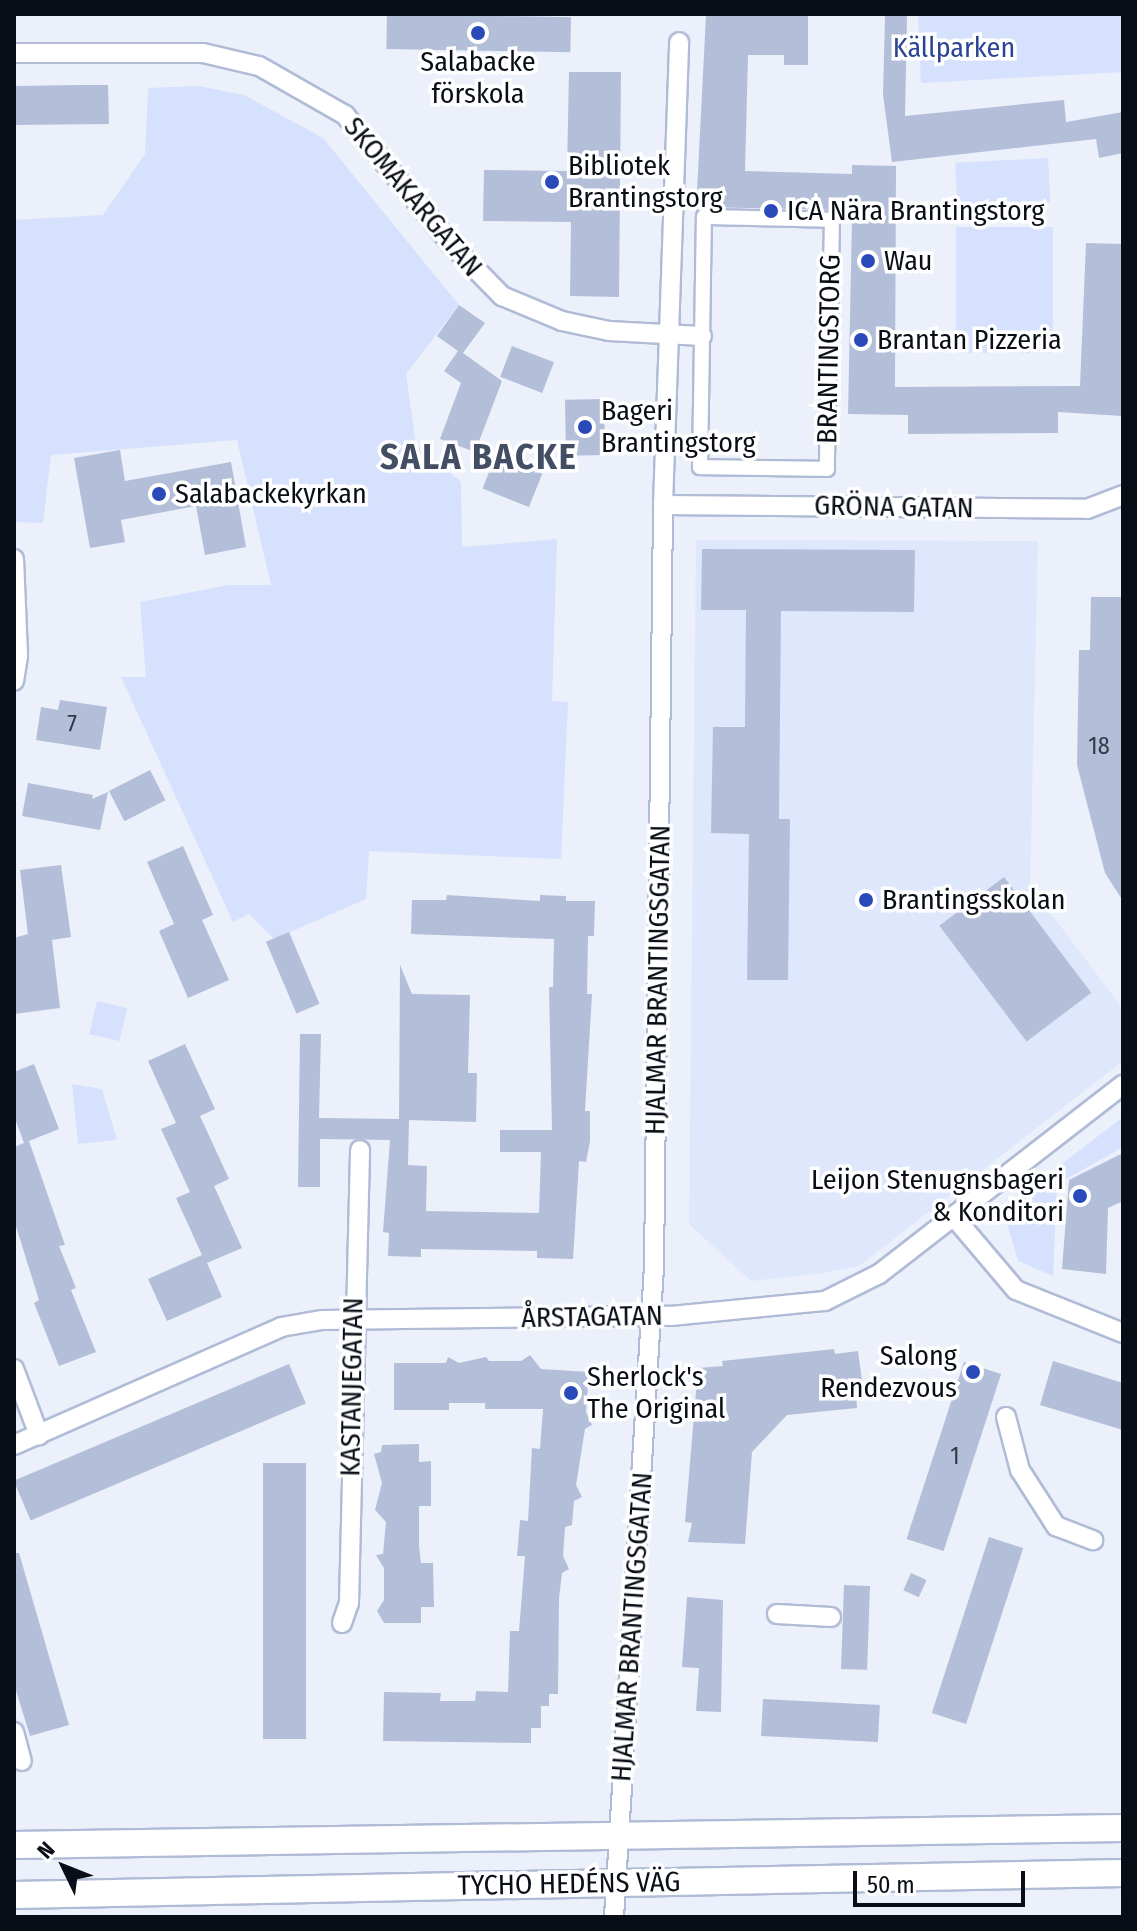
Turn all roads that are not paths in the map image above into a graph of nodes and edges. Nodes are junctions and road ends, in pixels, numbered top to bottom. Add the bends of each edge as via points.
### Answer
1 (679, 42) dead end
2 (14, 53) edge
3 (671, 333) junction
4 (702, 336) junction
5 (1123, 495) edge
6 (663, 505) junction
7 (14, 559) edge
8 (14, 681) edge
9 (1123, 1085) edge
10 (360, 1150) dead end
11 (954, 1217) junction
12 (652, 1317) junction
13 (352, 1320) junction
14 (1123, 1333) edge
15 (14, 1369) edge
16 (1006, 1417) dead end
17 (39, 1435) junction
18 (14, 1445) edge
19 (1093, 1540) dead end
20 (777, 1614) dead end
21 (831, 1617) dead end
22 (342, 1623) dead end
23 (14, 1732) edge
24 (22, 1761) dead end
25 (1123, 1828) edge
26 (618, 1838) junction
27 (14, 1845) edge
28 (1123, 1873) edge
29 (617, 1883) junction
30 (14, 1895) edge
31 (614, 1917) edge

1 - 3 street, HJALMAR BRANTINGSGATAN
2 - 3 street, SKOMAKARGATAN via 203,53 259,66 345,115 451,244 502,296 562,321 623,333
3 - 4 street, SKOMAKARGATAN
3 - 6 street, HJALMAR BRANTINGSGATAN
4 - 4 street, BRANTINGSTORG via 700,467 827,469 832,220 704,217
5 - 6 street, GRÖNA GATAN via 1087,509
6 - 12 street, HJALMAR BRANTINGSGATAN
7 - 8 street
9 - 11 street, ÅRSTAGATAN
10 - 13 street, KASTANJEGATAN
11 - 12 street, ÅRSTAGATAN via 879,1274 825,1301
11 - 14 street via 1016,1290
12 - 13 street, ÅRSTAGATAN
12 - 26 street, HJALMAR BRANTINGSGATAN
13 - 17 street, ÅRSTAGATAN via 281,1327
13 - 22 street, KASTANJEGATAN via 349,1603
15 - 17 street
16 - 19 street via 1020,1470 1056,1526
17 - 18 street, ÅRSTAGATAN
20 - 21 street
23 - 24 street
25 - 26 main road, TYCHO HEDÉNS VÄG
26 - 27 main road, TYCHO HEDÉNS VÄG
26 - 29 street, HJALMAR BRANTINGSGATAN
28 - 29 main road, TYCHO HEDÉNS VÄG
29 - 30 main road, TYCHO HEDÉNS VÄG
29 - 31 street, HJALMAR BRANTINGSGATAN

